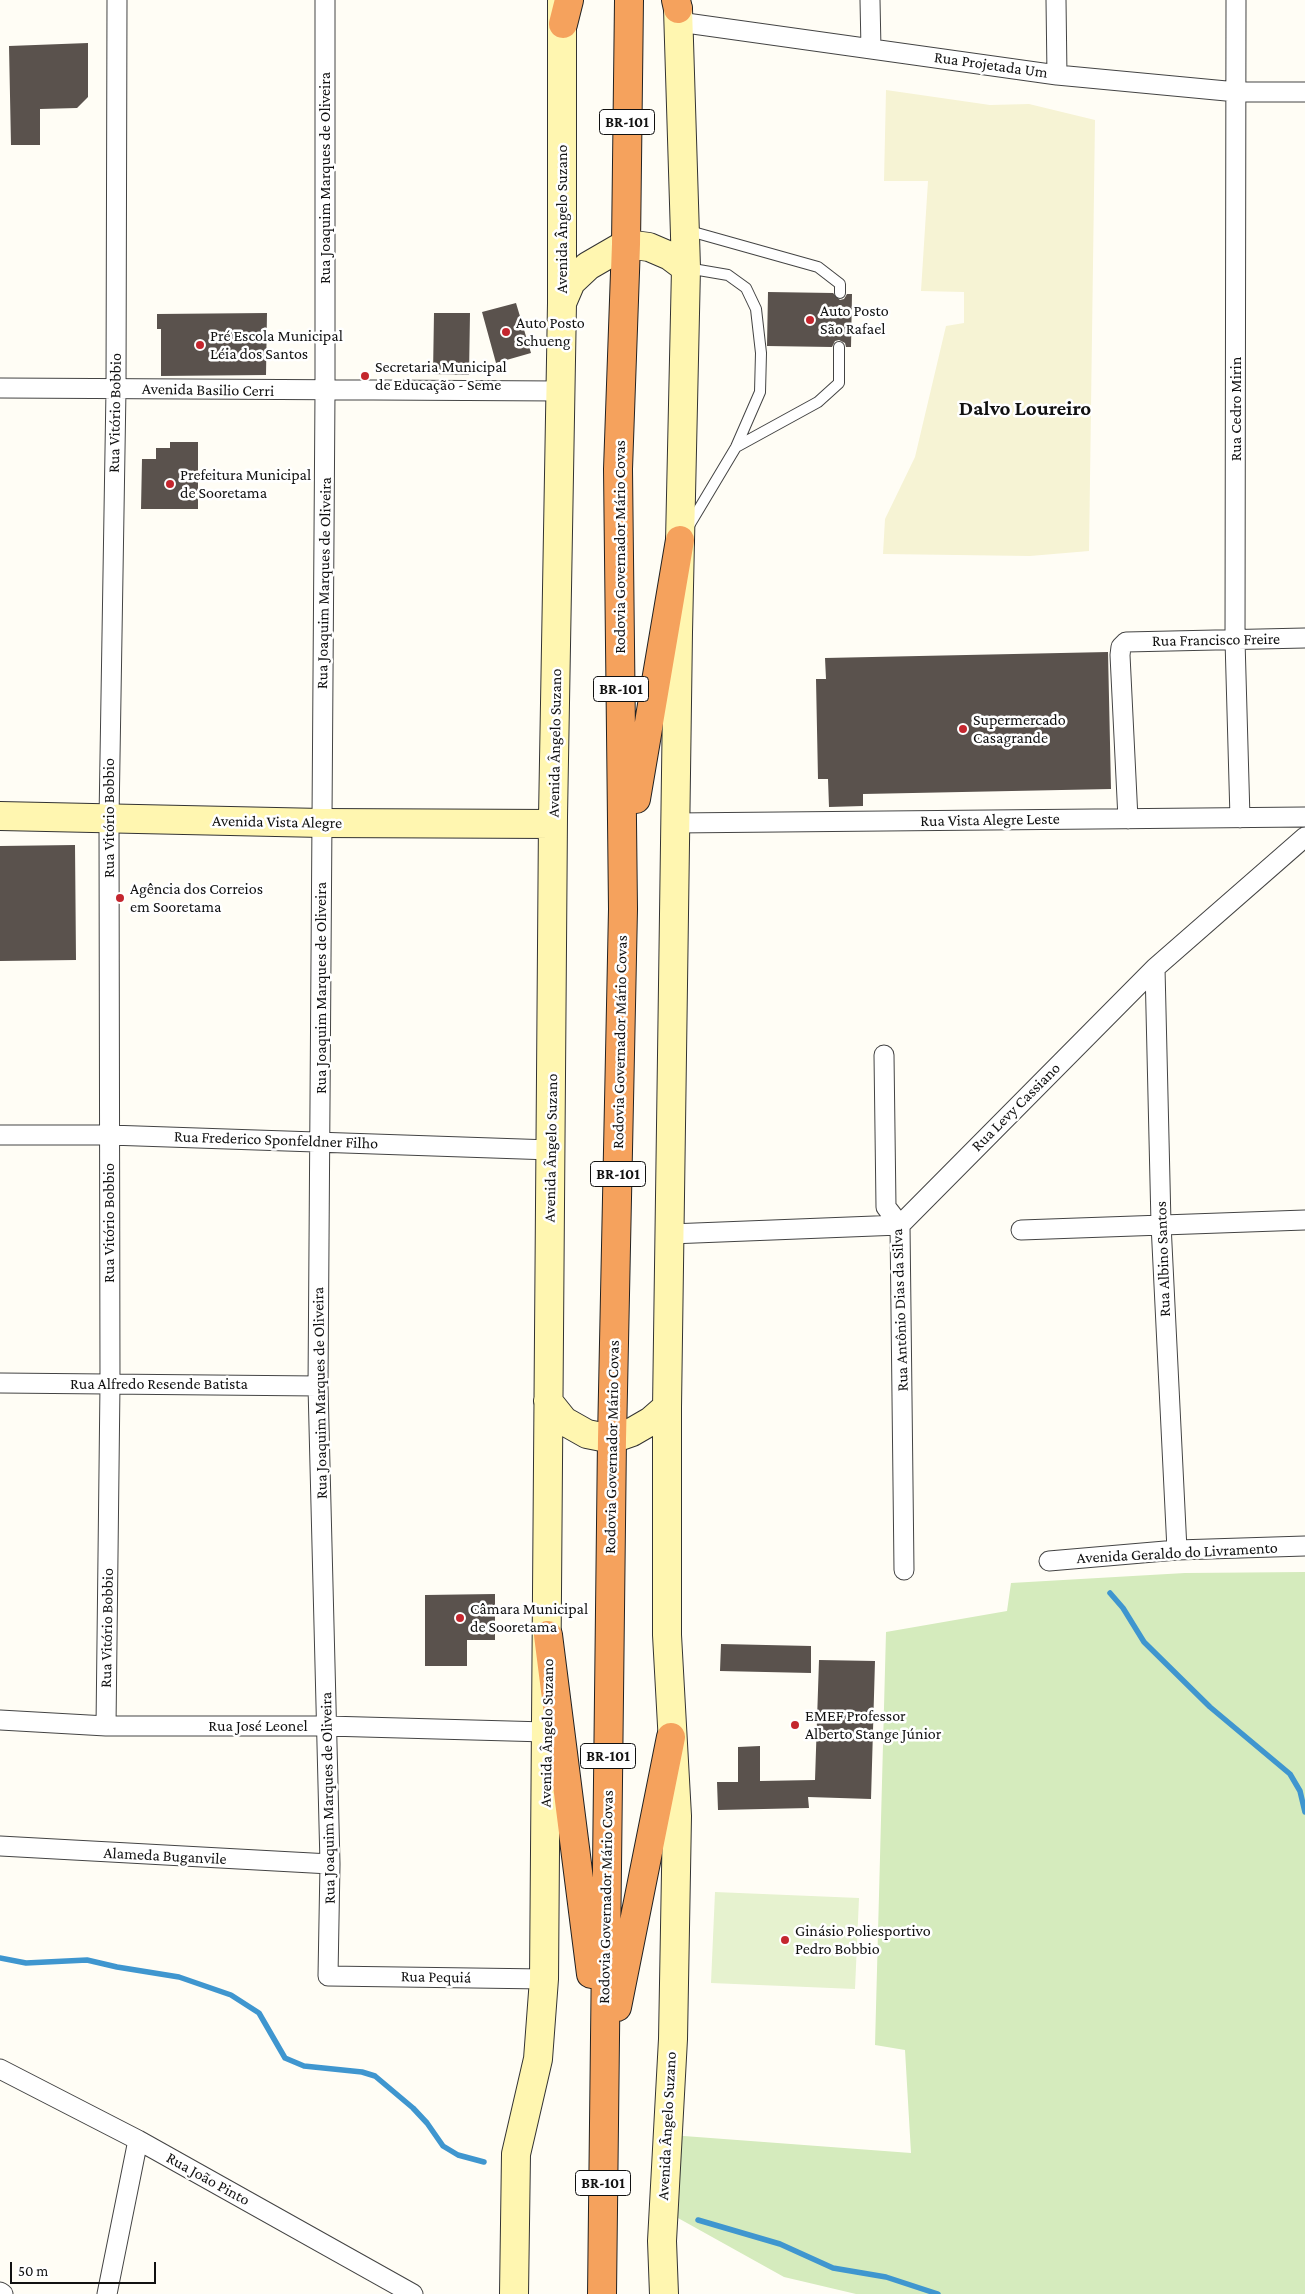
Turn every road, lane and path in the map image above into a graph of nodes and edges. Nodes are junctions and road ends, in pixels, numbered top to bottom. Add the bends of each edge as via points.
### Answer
1 (118, 0) edge
2 (325, 0) edge
3 (629, 0) edge
4 (870, 0) edge
5 (1056, 0) edge
6 (1236, 0) edge
7 (565, 8) edge
8 (678, 8) edge
9 (871, 49) junction
10 (1057, 74) junction
11 (1237, 92) junction
12 (1305, 92) edge
13 (686, 230) junction
14 (626, 244) junction
15 (686, 268) junction
16 (840, 294) dead end
17 (562, 304) junction
18 (839, 347) dead end
19 (0, 388) edge
20 (116, 390) junction
21 (560, 391) junction
22 (326, 392) junction
23 (736, 447) junction
24 (680, 540) junction
25 (1305, 638) edge
26 (1235, 640) junction
27 (0, 816) edge
28 (1305, 817) edge
29 (1240, 818) junction
30 (109, 819) junction
31 (1128, 819) junction
32 (322, 823) junction
33 (675, 823) junction
34 (553, 824) junction
35 (1305, 837) edge
36 (623, 909) junction
37 (1156, 968) junction
38 (884, 1055) dead end
39 (0, 1136) edge
40 (109, 1136) junction
41 (320, 1141) junction
42 (551, 1150) junction
43 (1305, 1220) edge
44 (900, 1224) junction
45 (1161, 1224) junction
46 (1020, 1230) dead end
47 (670, 1234) junction
48 (0, 1383) edge
49 (110, 1384) junction
50 (318, 1386) junction
51 (548, 1401) junction
52 (667, 1407) junction
53 (612, 1439) junction
54 (1305, 1546) edge
55 (1177, 1550) junction
56 (1049, 1561) dead end
57 (904, 1570) dead end
58 (548, 1635) junction
59 (0, 1720) edge
60 (106, 1726) junction
61 (327, 1726) junction
62 (546, 1732) junction
63 (671, 1737) junction
64 (0, 1846) edge
65 (330, 1864) junction
66 (328, 1976) joint
67 (544, 1979) junction
68 (0, 2069) edge
69 (604, 2072) junction
70 (138, 2140) junction
71 (0, 2292) edge
72 (3, 2294) edge
73 (107, 2294) edge
74 (413, 2294) edge
75 (514, 2294) edge
76 (602, 2294) edge
77 (664, 2294) edge

1 - 20 street, Rua Vitório Bobbio
2 - 22 street, Rua Joaquim Marques de Oliveira
3 - 14 highway, Rodovia Governador Mário Covas / BR-101
4 - 9 street
5 - 10 street
6 - 11 street, Rua Cedro Mirin
7 - 17 main road, Avenida Ângelo Suzano
8 - 9 street, Rua Projetada Um
8 - 13 main road, Avenida Ângelo Suzano
9 - 10 street, Rua Projetada Um
10 - 11 street, Rua Projetada Um
11 - 12 street, Rua Projetada Um
11 - 26 street, Rua Cedro Mirin
13 - 15 main road, Avenida Ângelo Suzano
13 - 16 lane via 818,267 840,284
14 - 15 main road via 650,247
14 - 17 main road via 588,266 572,282
14 - 36 highway, Rodovia Governador Mário Covas / BR-101 via 618,469
15 - 23 lane via 728,275 746,288 756,309 761,354 760,392
15 - 24 main road, Avenida Ângelo Suzano
17 - 21 main road, Avenida Ângelo Suzano
18 - 23 lane via 839,383 818,402
19 - 20 street, Avenida Basilio Cerri
20 - 22 street, Avenida Basilio Cerri
20 - 30 street, Rua Vitório Bobbio
21 - 22 street, Avenida Basilio Cerri
21 - 34 main road, Avenida Ângelo Suzano
22 - 32 street, Rua Joaquim Marques de Oliveira
23 - 24 lane
24 - 33 main road, Avenida Ângelo Suzano
24 - 36 highway via 638,777
25 - 26 street, Rua Francisco Freire
26 - 29 street, Rua Cedro Mirin
26 - 31 street, Rua Francisco Freire via 1126,642 1121,647
27 - 30 main road, Avenida Vista Alegre
28 - 29 street, Rua Vista Alegre Leste
29 - 31 street, Rua Vista Alegre Leste
30 - 32 main road, Avenida Vista Alegre
30 - 40 street, Rua Vitório Bobbio
31 - 33 street, Rua Vista Alegre Leste
32 - 34 main road, Avenida Vista Alegre
32 - 41 street, Rua Joaquim Marques de Oliveira
33 - 47 main road, Avenida Ângelo Suzano
34 - 42 main road, Avenida Ângelo Suzano
35 - 37 street, Rua Levy Cassiano
36 - 53 highway, Rodovia Governador Mário Covas / BR-101
37 - 44 street, Rua Levy Cassiano
37 - 45 street, Rua Albino Santos
38 - 44 street, Rua Antônio Dias da Silva via 886,1207
39 - 40 street, Rua Frederico Sponfeldner Filho
40 - 41 street, Rua Frederico Sponfeldner Filho
40 - 49 street, Rua Vitório Bobbio
41 - 42 street, Rua Frederico Sponfeldner Filho
41 - 50 street, Rua Joaquim Marques de Oliveira
42 - 51 main road, Avenida Ângelo Suzano
43 - 45 street
44 - 47 street
44 - 57 street, Rua Antônio Dias da Silva
45 - 46 street
45 - 55 street, Rua Albino Santos
47 - 52 main road, Avenida Ângelo Suzano
48 - 49 street, Rua Alfredo Resende Batista
49 - 50 street, Rua Alfredo Resende Batista
49 - 60 street, Rua Vitório Bobbio
50 - 61 street, Rua Joaquim Marques de Oliveira
51 - 53 main road via 564,1421 587,1434
51 - 58 main road, Avenida Ângelo Suzano
52 - 53 main road via 639,1429
52 - 63 main road, Avenida Ângelo Suzano via 667,1626
53 - 69 highway, Rodovia Governador Mário Covas / BR-101
54 - 55 street, Avenida Geraldo do Livramento
55 - 56 street, Avenida Geraldo do Livramento
58 - 62 main road, Avenida Ângelo Suzano
58 - 69 highway
59 - 60 street, Rua José Leonel
60 - 61 street, Rua José Leonel
61 - 62 street, Rua José Leonel
61 - 65 street, Rua Joaquim Marques de Oliveira
62 - 67 main road, Avenida Ângelo Suzano
63 - 69 highway
63 - 77 main road, Avenida Ângelo Suzano via 677,1835 673,2038 662,2213
64 - 65 street, Alameda Buganvile
65 - 66 street, Rua Joaquim Marques de Oliveira
66 - 67 street, Rua Pequiá
67 - 75 main road, Avenida Ângelo Suzano via 538,2059 516,2154
68 - 70 street, Rua João Pinto
69 - 76 highway, Rodovia Governador Mário Covas / BR-101
70 - 73 street
70 - 74 street, Rua João Pinto
71 - 72 street

